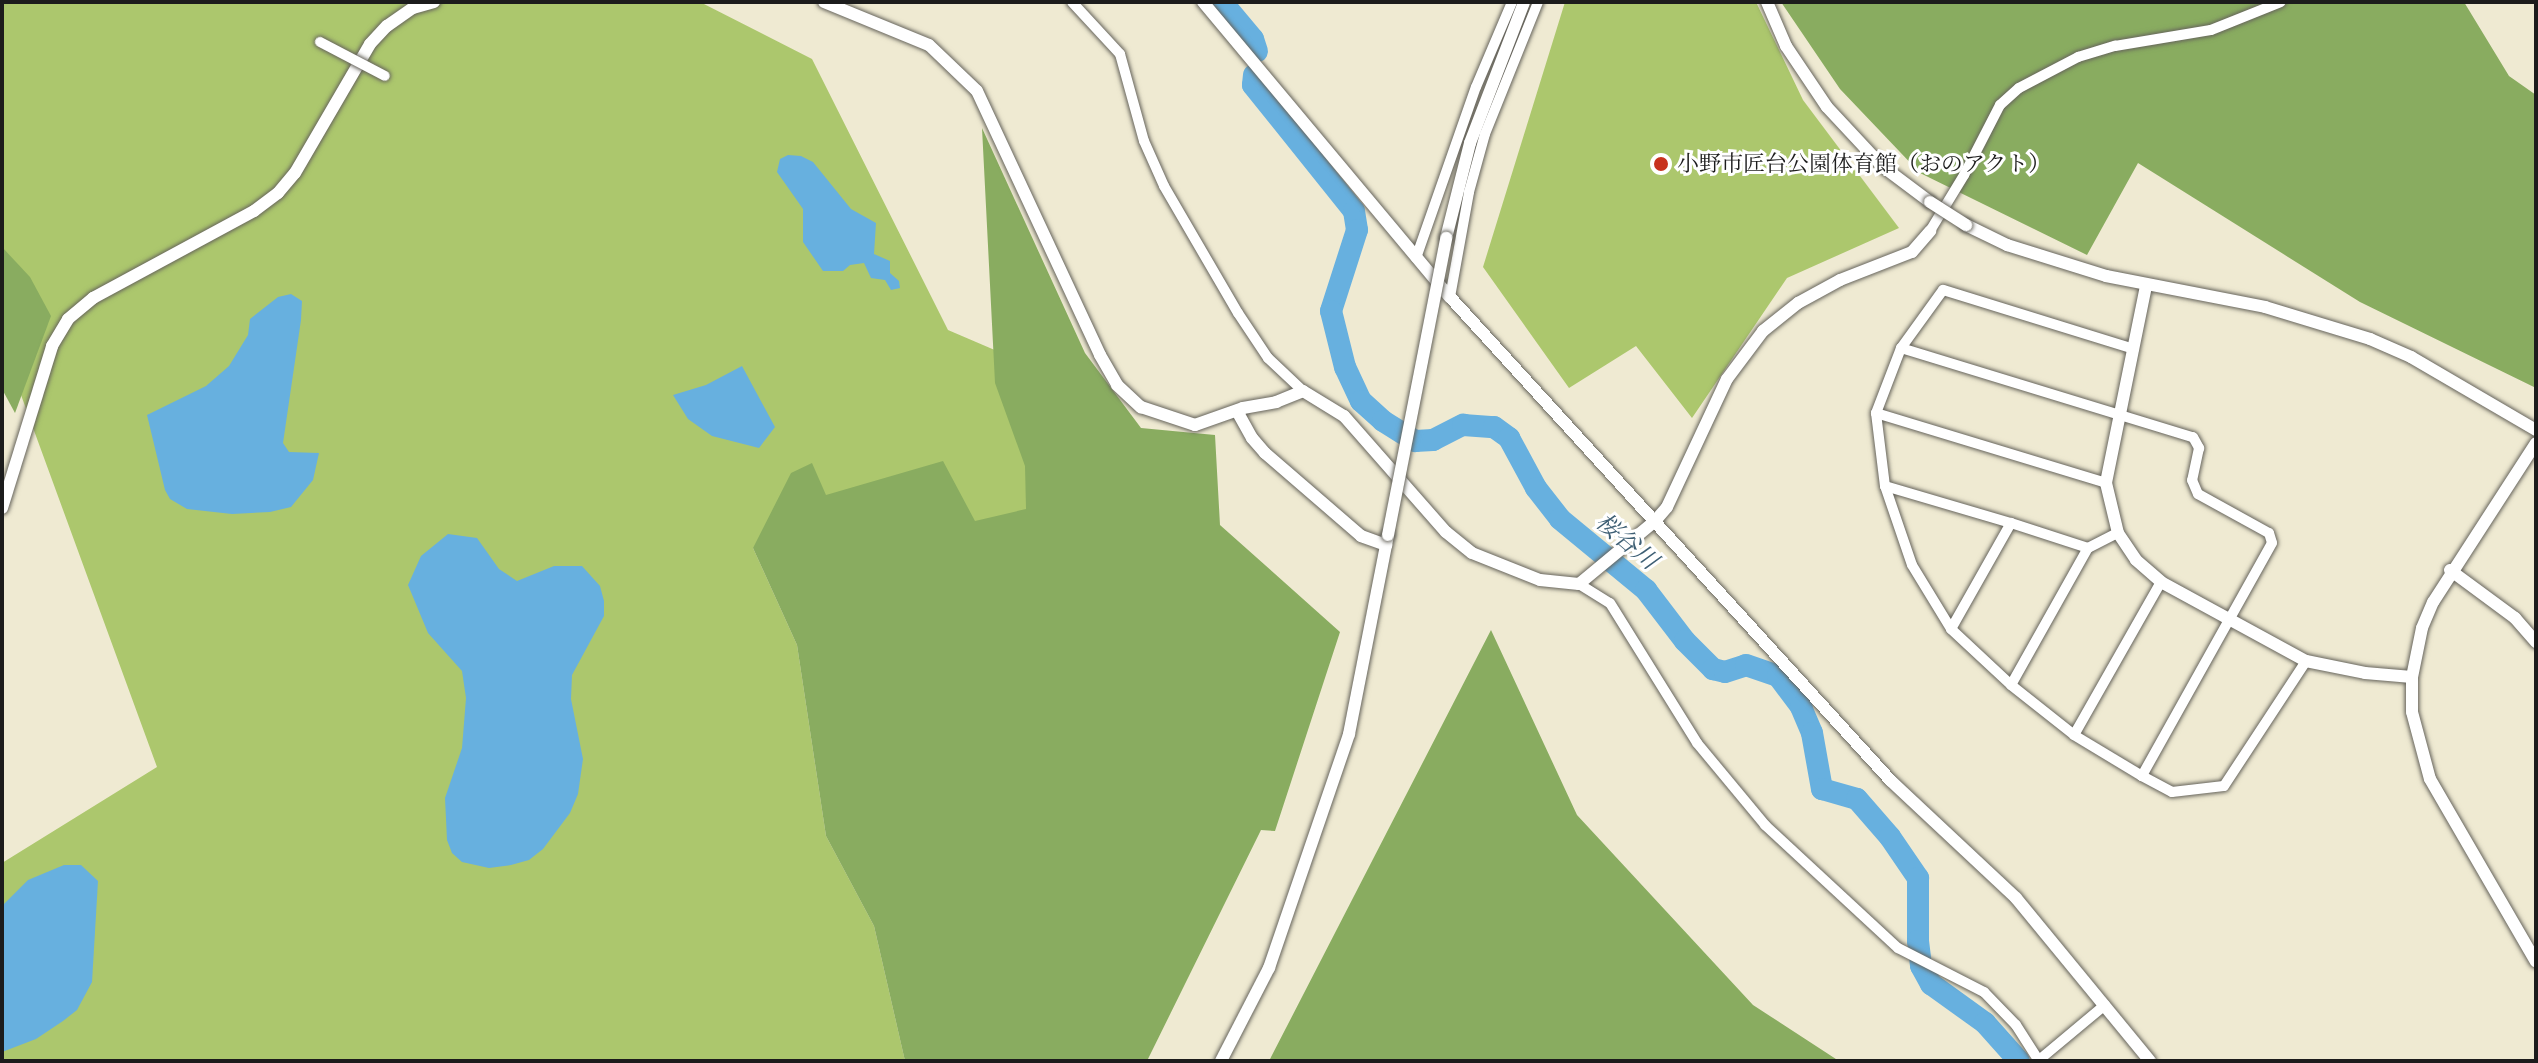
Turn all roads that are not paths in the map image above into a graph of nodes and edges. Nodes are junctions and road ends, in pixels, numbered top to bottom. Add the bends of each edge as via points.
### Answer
1 (434, 2) edge
2 (824, 2) edge
3 (1072, 2) edge
4 (1203, 2) edge
5 (1512, 2) edge
6 (1524, 2) edge
7 (1538, 2) edge
8 (1767, 2) edge
9 (2281, 2) edge
10 (320, 42) dead end
11 (385, 76) dead end
12 (1930, 231) joint
13 (1416, 258) junction
14 (2146, 286) junction
15 (1450, 297) junction
16 (1901, 348) junction
17 (2134, 349) junction
18 (1303, 391) junction
19 (1237, 411) junction
20 (1876, 413) junction
21 (2120, 416) junction
22 (2536, 430) edge
23 (2536, 443) edge
24 (2106, 483) junction
25 (1885, 486) junction
26 (2, 508) edge
27 (1655, 521) junction
28 (2011, 523) junction
29 (2118, 533) junction
30 (1387, 540) junction
31 (2088, 548) junction
32 (2450, 570) junction
33 (2161, 582) junction
34 (1579, 584) junction
35 (2228, 619) junction
36 (1951, 629) junction
37 (2536, 642) edge
38 (2306, 661) junction
39 (2412, 677) junction
40 (2011, 685) junction
41 (2074, 735) junction
42 (2142, 776) junction
43 (2536, 962) edge
44 (2105, 1005) junction
45 (1221, 1061) edge
46 (2039, 1061) edge
47 (2150, 1061) edge

1 - 26 street via 413,8 370,44 278,193 93,298 68,319 52,346
2 - 19 street via 929,45 977,91 1117,385 1141,407 1176,422 1195,425
3 - 18 street via 1120,54 1144,141 1164,186 1238,313 1268,358
4 - 13 street
5 - 13 street
6 - 30 street, bridge via 1470,143 1446,238
7 - 15 street via 1485,134
8 - 14 street, bridge via 1786,46 1827,107 1882,166 1930,202 2020,249
9 - 12 street via 2211,30 2078,57 2019,88 2000,105
10 - 11 street, bridge
12 - 27 street via 1912,252 1840,280 1798,303 1763,331 1727,379 1667,507
13 - 15 street
14 - 17 street
14 - 22 street via 2265,307 2370,339
15 - 27 street
16 - 17 street via 1943,290
16 - 20 street
16 - 21 street
17 - 21 street
18 - 19 street
18 - 34 street via 1344,416 1446,532 1472,553 1540,580
19 - 30 street via 1265,453 1361,536
20 - 24 street
20 - 25 street
21 - 24 street
21 - 35 street via 2193,437 2199,448 2192,480 2198,494 2269,533 2272,543
23 - 32 street
24 - 29 street
25 - 28 street
25 - 36 street via 1912,565
27 - 34 street
27 - 44 street via 1891,781 2016,898
28 - 31 street
28 - 36 street
29 - 31 street
29 - 33 street via 2136,560
30 - 45 street via 1349,734 1269,968
31 - 40 street
32 - 37 street via 2515,618
32 - 39 street via 2422,628
33 - 35 street
33 - 41 street
34 - 46 street via 1610,603 1697,743 1765,825 1898,948 1984,992 2016,1025
35 - 38 street
35 - 42 street
36 - 40 street
38 - 39 street
38 - 42 street via 2224,786 2172,792
39 - 43 street via 2412,712 2430,779
40 - 41 street
41 - 42 street
44 - 46 street
44 - 47 street

